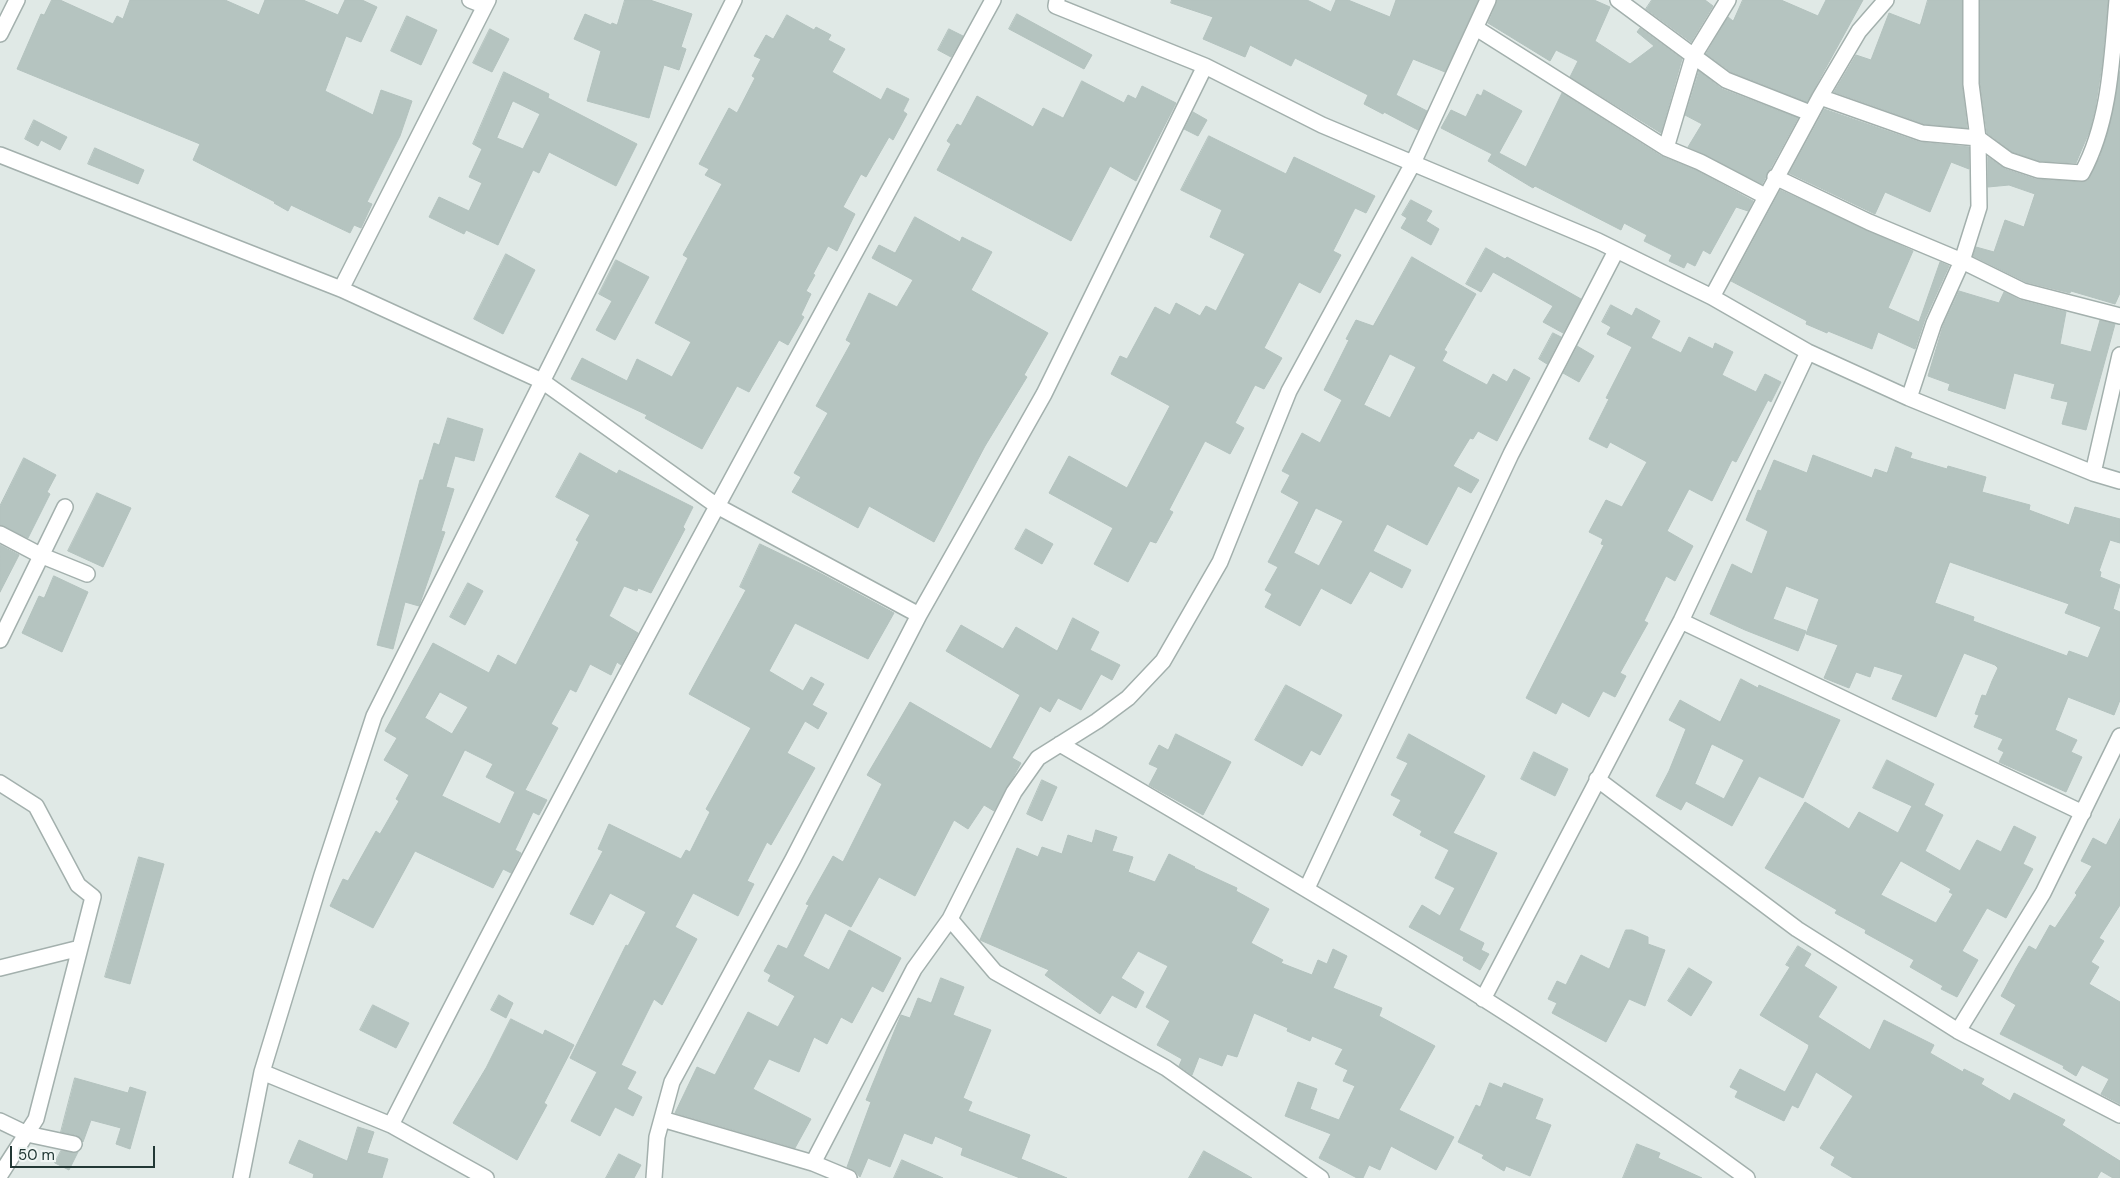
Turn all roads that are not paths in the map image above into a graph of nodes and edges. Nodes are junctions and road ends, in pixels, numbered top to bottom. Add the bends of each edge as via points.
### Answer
1 (17, 0) edge
2 (470, 0) edge
3 (734, 0) edge
4 (993, 0) edge
5 (1488, 0) edge
6 (1618, 0) edge
7 (1728, 0) edge
8 (1886, 0) edge
9 (1971, 0) edge
10 (2117, 0) edge
11 (1052, 2) edge
12 (487, 3) edge
13 (1476, 28) junction
14 (0, 34) edge
15 (1693, 57) junction
16 (1205, 66) junction
17 (1820, 97) junction
18 (1810, 113) junction
19 (1978, 138) junction
20 (1666, 148) junction
21 (0, 155) edge
22 (1412, 165) junction
23 (1775, 177) junction
24 (1765, 196) junction
25 (1616, 251) junction
26 (1962, 261) junction
27 (341, 289) junction
28 (1712, 297) junction
29 (2120, 316) edge
30 (1808, 352) junction
31 (2120, 355) edge
32 (542, 381) junction
33 (1909, 398) junction
34 (2093, 473) junction
35 (2120, 481) edge
36 (64, 506) dead end
37 (717, 506) junction
38 (0, 534) edge
39 (40, 555) junction
40 (87, 574) dead end
41 (919, 615) junction
42 (1681, 621) junction
43 (0, 640) edge
44 (2120, 736) edge
45 (1060, 744) junction
46 (1597, 779) junction
47 (0, 783) edge
48 (2083, 813) junction
49 (1307, 888) junction
50 (950, 919) junction
51 (80, 948) junction
52 (0, 968) edge
53 (1483, 999) junction
54 (1958, 1031) junction
55 (262, 1072) junction
56 (2120, 1115) edge
57 (662, 1119) junction
58 (0, 1121) edge
59 (391, 1125) junction
60 (28, 1134) junction
61 (74, 1144) dead end
62 (813, 1163) junction
63 (0, 1175) edge
64 (241, 1178) edge
65 (486, 1178) edge
66 (654, 1178) edge
67 (849, 1178) edge
68 (1321, 1178) edge
69 (1747, 1178) edge

1 - 14 street
2 - 12 street
3 - 32 street
4 - 37 street
5 - 13 street
6 - 15 street
7 - 15 street
8 - 17 street via 1859,31
9 - 19 street via 1972,84
10 - 19 street via 2106,100 2090,159 2082,173 2038,170 2008,160
11 - 16 street
12 - 27 street
13 - 20 street
13 - 22 street
15 - 18 street via 1726,80
15 - 20 street
16 - 22 street via 1322,125
16 - 41 street via 1044,394
17 - 18 street
17 - 19 street via 1922,133
18 - 23 street
19 - 26 street via 1980,207
20 - 24 street
21 - 27 street
22 - 25 street
22 - 45 street via 1289,391 1220,562 1163,661 1128,698 1097,722
23 - 24 street
23 - 26 street via 1869,222
24 - 28 street
25 - 28 street
25 - 49 street via 1511,454
26 - 29 street via 2023,290
26 - 33 street via 1934,323
27 - 32 street
28 - 30 street
30 - 33 street
30 - 42 street
31 - 34 street
32 - 37 street
32 - 55 street via 374,716
33 - 34 street
34 - 35 street
36 - 39 street
37 - 41 street
37 - 59 street
38 - 39 street
39 - 40 street
39 - 43 street
41 - 57 street via 672,1082
42 - 46 street
42 - 48 street
44 - 48 street
45 - 49 street
45 - 50 street via 1038,758 1014,792
46 - 53 street
46 - 54 street via 1797,929
47 - 51 street via 36,806 78,885 93,897
48 - 54 street via 2043,893
49 - 53 street
50 - 62 street via 914,969
50 - 68 street via 995,972 1166,1068
51 - 52 street
51 - 60 street via 36,1120
53 - 69 street via 1671,1122
54 - 56 street
55 - 59 street
55 - 64 street
57 - 62 street
57 - 66 street
58 - 60 street
59 - 65 street
60 - 61 street
60 - 63 street
62 - 67 street

